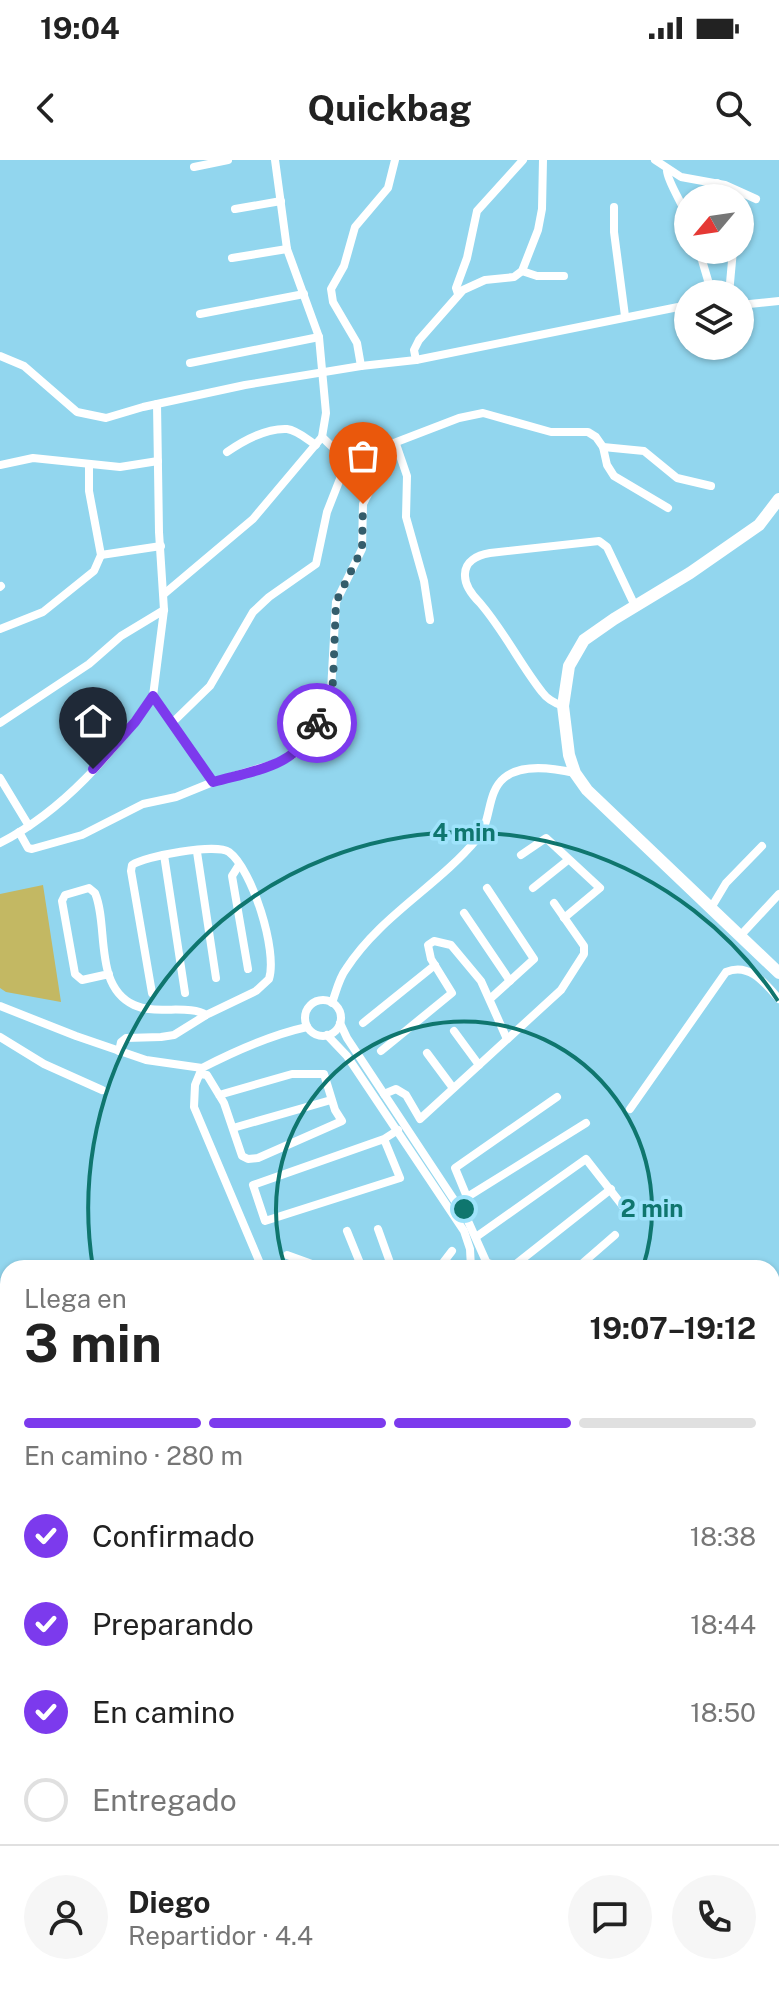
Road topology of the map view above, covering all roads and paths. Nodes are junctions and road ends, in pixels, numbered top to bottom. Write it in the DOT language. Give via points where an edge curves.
graph roads {
  1 [pos="228,160"];
  2 [pos="275,160"];
  3 [pos="395,160"];
  4 [pos="523,160"];
  5 [pos="543,160"];
  6 [pos="655,160"];
  7 [pos="194,167"];
  8 [pos="667,171"];
  9 [pos="717,183"];
  10 [pos="674,187"];
  11 [pos="756,199"];
  12 [pos="281,201"];
  13 [pos="614,207"];
  14 [pos="235,209"];
  15 [pos="287,249"];
  16 [pos="232,258"];
  17 [pos="522,271"];
  18 [pos="564,276"];
  19 [pos="304,294"];
  20 [pos="458,294"];
  21 [pos="779,301"];
  22 [pos="754,304"];
  23 [pos="674,307"];
  24 [pos="200,314"];
  25 [pos="625,316"];
  26 [pos="319,337"];
  27 [pos="0,356"];
  28 [pos="416,360"];
  29 [pos="190,363"];
  30 [pos="361,366"];
  31 [pos="324,372"];
  32 [pos="157,404"];
  33 [pos="319,441"];
  34 [pos="395,445"];
  35 [pos="603,447"];
  36 [pos="227,452"];
  37 [pos="158,461"];
  38 [pos="347,461"];
  39 [pos="89,464"];
  40 [pos="0,465"];
  41 [pos="711,486"];
  42 [pos="779,499"];
  43 [pos="668,508"];
  44 [pos="161,546"];
  45 [pos="101,555"];
  46 [pos="164,594"];
  47 [pos="635,606"];
  48 [pos="164,610"];
  49 [pos="430,620"];
  50 [pos="0,629"];
  51 [pos="153,696"];
  52 [pos="563,706"];
  53 [pos="0,723"];
  54 [pos="172,723"];
  55 [pos="575,773"];
  56 [pos="0,778"];
  57 [pos="213,782"];
  58 [pos="29,826"];
  59 [pos="19,832"];
  60 [pos="0,843"];
  61 [pos="762,846"];
  62 [pos="197,852"];
  63 [pos="164,855"];
  64 [pos="521,855"];
  65 [pos="568,860"];
  66 [pos="239,865"];
  67 [pos="487,888"];
  68 [pos="533,888"];
  69 [pos="779,894"];
  70 [pos="554,903"];
  71 [pos="711,908"];
  72 [pos="464,913"];
  73 [pos="564,918"];
  74 [pos="740,936"];
  75 [pos="435,965"];
  76 [pos="248,969"];
  77 [pos="779,973"];
  78 [pos="109,974"];
  79 [pos="216,978"];
  80 [pos="510,981"];
  81 [pos="152,993"];
  82 [pos="185,993"];
  83 [pos="491,998"];
  84 [pos="779,999"];
  85 [pos="332,1003"];
  86 [pos="0,1006"];
  87 [pos="206,1015"];
  88 [pos="340,1023"];
  89 [pos="363,1023"];
  90 [pos="307,1027"];
  91 [pos="454,1031"];
  92 [pos="327,1035"];
  93 [pos="0,1037"];
  94 [pos="507,1039"];
  95 [pos="119,1051"];
  96 [pos="381,1051"];
  97 [pos="427,1053"];
  98 [pos="479,1065"];
  99 [pos="201,1071"];
  100 [pos="453,1088"];
  101 [pos="102,1090"];
  102 [pos="384,1094"];
  103 [pos="219,1095"];
  104 [pos="557,1097"];
  105 [pos="331,1100"];
  106 [pos="630,1109"];
  107 [pos="586,1123"];
  108 [pos="233,1128"];
  109 [pos="398,1130"];
  110 [pos="384,1139"];
  111 [pos="611,1189"];
  112 [pos="467,1197"];
  113 [pos="457,1203"];
  114 [pos="629,1214"];
  115 [pos="378,1229"];
  116 [pos="347,1231"];
  117 [pos="615,1235"];
  118 [pos="476,1237"];
  119 [pos="452,1251"];
  120 [pos="287,1255"];
  121 [pos="259,1260"];
  122 [pos="301,1260"];
  123 [pos="359,1260"];
  124 [pos="389,1260"];
  125 [pos="445,1260"];
  126 [pos="471,1260"];
  127 [pos="486,1260"];
  128 [pos="519,1260"];
  129 [pos="586,1260"];
  1 -- 7 [label="street"];
  2 -- 12 [label="street"];
  3 -- 30 [label="street" via="388,188 355,227 331,289 357,343"];
  4 -- 20 [label="street" via="477,211"];
  5 -- 17 [label="street" via="538,230"];
  6 -- 8 [label="street"];
  8 -- 9 [label="street"];
  8 -- 10 [label="street"];
  9 -- 11 [label="street"];
  12 -- 14 [label="street"];
  12 -- 15 [label="street"];
  13 -- 25 [label="street"];
  15 -- 16 [label="street"];
  15 -- 19 [label="street"];
  17 -- 18 [label="street"];
  17 -- 20 [label="street" via="509,279 478,282"];
  19 -- 24 [label="street"];
  19 -- 26 [label="street"];
  20 -- 28 [label="street" via="419,340"];
  21 -- 22 [label="street"];
  23 -- 25 [label="street"];
  25 -- 28 [label="street"];
  26 -- 29 [label="street"];
  26 -- 31 [label="street"];
  27 -- 32 [label="street" via="24,366 77,412 106,418"];
  28 -- 30 [label="street"];
  30 -- 31 [label="street"];
  31 -- 32 [label="street"];
  31 -- 33 [label="street" via="326,413"];
  32 -- 37 [label="street"];
  33 -- 36 [label="street" via="285,430 247,439"];
  33 -- 38 [label="street"];
  33 -- 46 [label="street" via="253,519"];
  34 -- 35 [label="street" via="483,413 551,432 588,432"];
  34 -- 38 [label="street"];
  34 -- 49 [label="street" via="407,476 406,517"];
  34 -- 57 [label="street" via="365,498 361,553 336,602 333,682 311,738 280,762"];
  35 -- 41 [label="street" via="644,451 677,478"];
  35 -- 43 [label="street" via="614,476"];
  37 -- 39 [label="street" via="120,467"];
  37 -- 44 [label="street"];
  38 -- 54 [label="street" via="327,512 316,564 253,612 210,686"];
  39 -- 40 [label="street" via="33,458"];
  39 -- 45 [label="street"];
  42 -- 47 [label="main road" via="759,525"];
  44 -- 45 [label="street"];
  44 -- 46 [label="street"];
  45 -- 50 [label="street" via="94,571 43,612"];
  46 -- 48 [label="street"];
  47 -- 52 [label="main road" via="584,640 569,666"];
  47 -- 52 [label="street" via="607,547 599,541 490,553 477,556 468,566 470,592 542,693"];
  48 -- 51 [label="street"];
  48 -- 53 [label="street"];
  51 -- 54 [label="street"];
  51 -- 58 [label="street" via="72,792"];
  52 -- 55 [label="main road"];
  54 -- 57 [label="street"];
  55 -- 71 [label="main road"];
  55 -- 85 [label="street" via="526,769 504,777 493,792 480,836 392,916 345,969"];
  56 -- 58 [label="street"];
  57 -- 59 [label="street" via="139,806 82,835 32,849"];
  58 -- 59 [label="street"];
  59 -- 60 [label="street"];
  61 -- 71 [label="street" via="726,883"];
  62 -- 63 [label="street"];
  62 -- 66 [label="street" via="226,851"];
  62 -- 79 [label="street"];
  63 -- 81 [label="street" via="139,860 131,869"];
  63 -- 82 [label="street"];
  64 -- 65 [label="street" via="546,838"];
  65 -- 68 [label="street"];
  65 -- 73 [label="street" via="600,888"];
  66 -- 76 [label="street" via="232,876"];
  66 -- 87 [label="street" via="268,932 271,974 260,989"];
  67 -- 80 [label="street" via="534,959"];
  69 -- 74 [label="street"];
  70 -- 73 [label="street"];
  71 -- 74 [label="main road"];
  72 -- 80 [label="street"];
  73 -- 94 [label="street" via="584,954 561,990"];
  74 -- 77 [label="main road"];
  75 -- 83 [label="street" via="428,945 451,945"];
  75 -- 89 [label="street"];
  75 -- 96 [label="street" via="452,993"];
  78 -- 78 [label="street" via="95,893 89,888 65,895 75,974 82,980"];
  78 -- 87 [label="street" via="130,1004"];
  80 -- 83 [label="street"];
  83 -- 94 [label="street"];
  84 -- 106 [label="street" via="750,972 726,972"];
  85 -- 88 [label="street"];
  85 -- 90 [label="street" via="320,1000 310,1005"];
  86 -- 95 [label="street"];
  87 -- 95 [label="street" via="167,1036 126,1038"];
  88 -- 92 [label="street"];
  88 -- 102 [label="street"];
  90 -- 92 [label="street" via="316,1035"];
  90 -- 99 [label="street" via="284,1032"];
  91 -- 98 [label="street"];
  92 -- 109 [label="street"];
  93 -- 101 [label="street"];
  94 -- 98 [label="street"];
  95 -- 99 [label="street"];
  97 -- 100 [label="street"];
  98 -- 100 [label="street"];
  99 -- 103 [label="street"];
  99 -- 121 [label="street" via="194,1107"];
  100 -- 102 [label="street" via="420,1119 406,1095 396,1089"];
  102 -- 113 [label="street"];
  103 -- 105 [label="street" via="292,1074 324,1074"];
  103 -- 108 [label="street"];
  104 -- 112 [label="street" via="455,1168"];
  105 -- 108 [label="street"];
  105 -- 108 [label="street" via="342,1121 258,1158 242,1156"];
  107 -- 112 [label="street"];
  109 -- 110 [label="street"];
  109 -- 126 [label="street" via="464,1231"];
  110 -- 110 [label="street" via="253,1185 265,1221 400,1178"];
  111 -- 114 [label="street"];
  111 -- 118 [label="street" via="586,1159"];
  111 -- 128 [label="street"];
  112 -- 113 [label="street"];
  113 -- 118 [label="street"];
  115 -- 124 [label="street"];
  116 -- 123 [label="street"];
  117 -- 129 [label="street"];
  118 -- 127 [label="street"];
  119 -- 125 [label="street"];
  120 -- 122 [label="street"];
}
